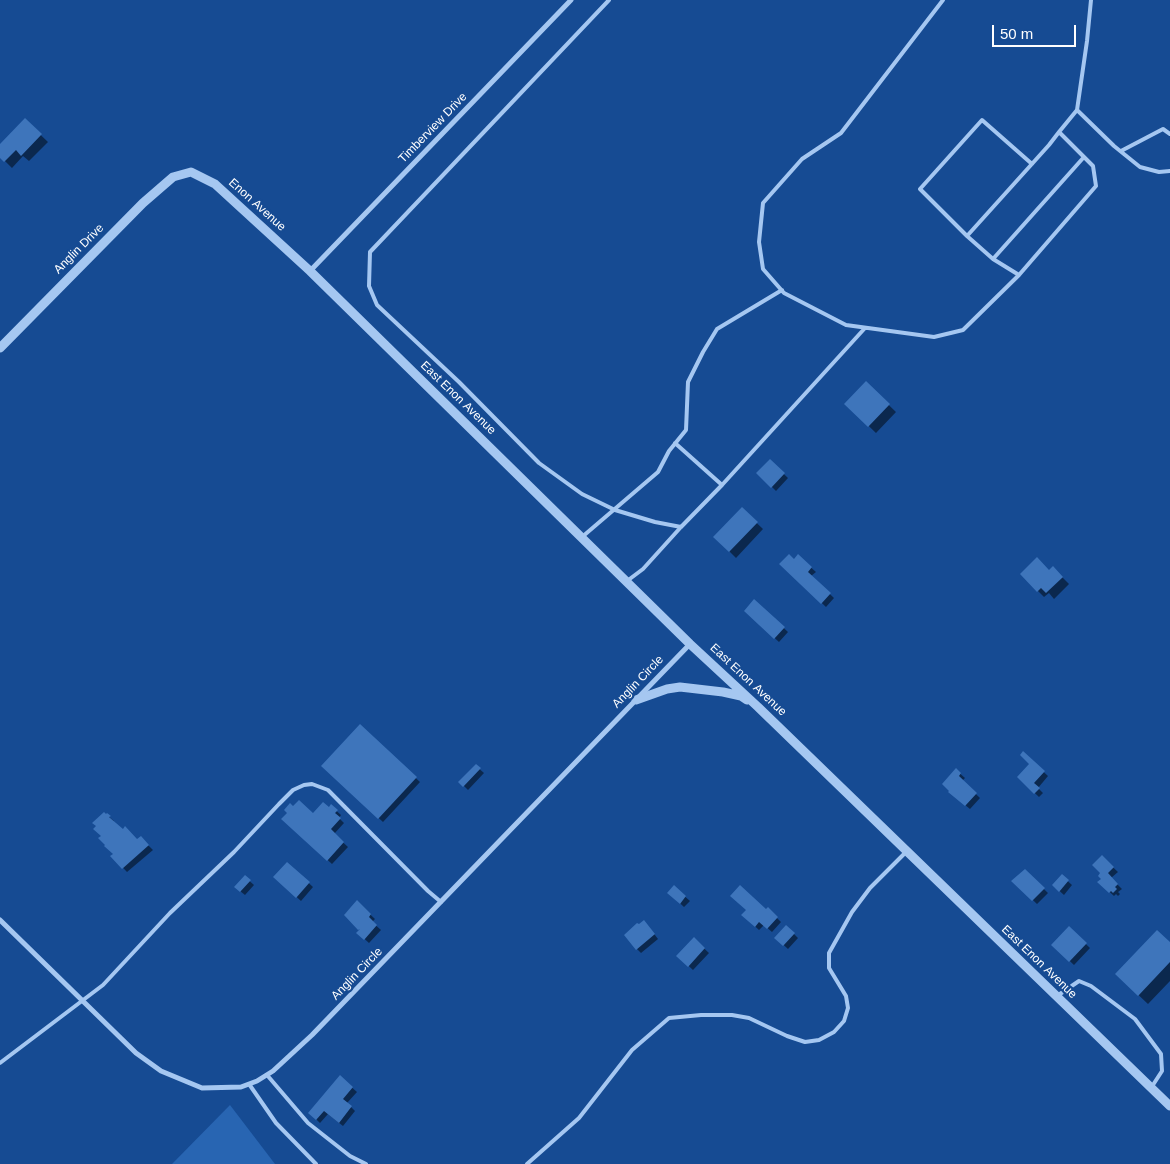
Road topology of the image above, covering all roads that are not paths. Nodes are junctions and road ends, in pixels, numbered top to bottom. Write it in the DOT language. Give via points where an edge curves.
graph roads {
  1 [pos="572,0"];
  2 [pos="609,0"];
  3 [pos="943,0"];
  4 [pos="1091,0"];
  5 [pos="1077,110"];
  6 [pos="1059,132"];
  7 [pos="1170,134"];
  8 [pos="1121,151"];
  9 [pos="1084,157"];
  10 [pos="1032,164"];
  11 [pos="1170,171"];
  12 [pos="181,174"];
  13 [pos="968,236"];
  14 [pos="993,259"];
  15 [pos="310,271"];
  16 [pos="1019,275"];
  17 [pos="782,290"];
  18 [pos="865,328"];
  19 [pos="0,348"];
  20 [pos="675,443"];
  21 [pos="722,485"];
  22 [pos="615,510"];
  23 [pos="681,526"];
  24 [pos="582,537"];
  25 [pos="626,581"];
  26 [pos="690,644"];
  27 [pos="636,700"];
  28 [pos="758,707"];
  29 [pos="907,851"];
  30 [pos="441,902"];
  31 [pos="0,920"];
  32 [pos="1057,996"];
  33 [pos="83,1002"];
  34 [pos="0,1063"];
  35 [pos="266,1075"];
  36 [pos="249,1084"];
  37 [pos="1151,1088"];
  38 [pos="1170,1106"];
  39 [pos="316,1164"];
  40 [pos="366,1164"];
  41 [pos="527,1164"];
  1 -- 15 [label="street, Timberview Drive"];
  2 -- 22 [label="lane" via="370,252 369,286 377,305 539,462 582,494"];
  3 -- 17 [label="lane" via="841,133 802,159 762,203 759,242 762,269"];
  4 -- 5 [label="lane"];
  5 -- 6 [label="lane"];
  5 -- 8 [label="lane"];
  6 -- 9 [label="lane"];
  6 -- 10 [label="lane"];
  7 -- 8 [label="lane" via="1163,128"];
  8 -- 11 [label="lane" via="1140,167"];
  9 -- 14 [label="lane"];
  9 -- 16 [label="lane" via="1093,166 1096,186"];
  10 -- 13 [label="lane"];
  10 -- 13 [label="lane" via="982,120 926,182 920,189"];
  12 -- 15 [label="street, Enon Avenue" via="190,172 215,184"];
  12 -- 19 [label="street, Anglin Drive" via="143,203"];
  13 -- 14 [label="lane"];
  14 -- 16 [label="lane"];
  15 -- 24 [label="street, East Enon Avenue"];
  16 -- 18 [label="lane" via="962,330 934,337"];
  17 -- 18 [label="lane" via="846,325"];
  17 -- 20 [label="lane" via="717,329 688,382 686,430"];
  18 -- 21 [label="lane"];
  20 -- 21 [label="lane"];
  20 -- 22 [label="lane" via="658,472"];
  21 -- 23 [label="lane"];
  22 -- 23 [label="lane"];
  22 -- 24 [label="lane"];
  23 -- 25 [label="lane" via="643,569"];
  24 -- 25 [label="street, East Enon Avenue"];
  25 -- 26 [label="street, East Enon Avenue"];
  26 -- 27 [label="street, Anglin Circle"];
  26 -- 28 [label="street, East Enon Avenue"];
  27 -- 28 [label="street" via="667,689 688,688 740,696"];
  27 -- 30 [label="street, Anglin Circle"];
  28 -- 29 [label="street, East Enon Avenue"];
  29 -- 32 [label="street, East Enon Avenue"];
  29 -- 41 [label="lane" via="864,896 829,953 829,968 846,996 848,1008 844,1021 834,1032 819,1040 805,1042 732,1014 669,1018 632,1050 579,1118"];
  30 -- 33 [label="lane" via="328,790 312,784 304,785 293,790"];
  30 -- 35 [label="street, Anglin Circle" via="312,1035"];
  31 -- 33 [label="street, Anglin Circle"];
  32 -- 37 [label="street, East Enon Avenue"];
  32 -- 37 [label="lane" via="1079,981 1091,986 1135,1019 1161,1054 1162,1071"];
  33 -- 34 [label="lane"];
  33 -- 36 [label="street, Anglin Circle" via="136,1054 161,1071 202,1088"];
  35 -- 36 [label="street, Anglin Circle"];
  35 -- 40 [label="lane" via="308,1123 350,1156"];
  36 -- 39 [label="lane" via="276,1123"];
  37 -- 38 [label="street, East Enon Avenue"];
}
